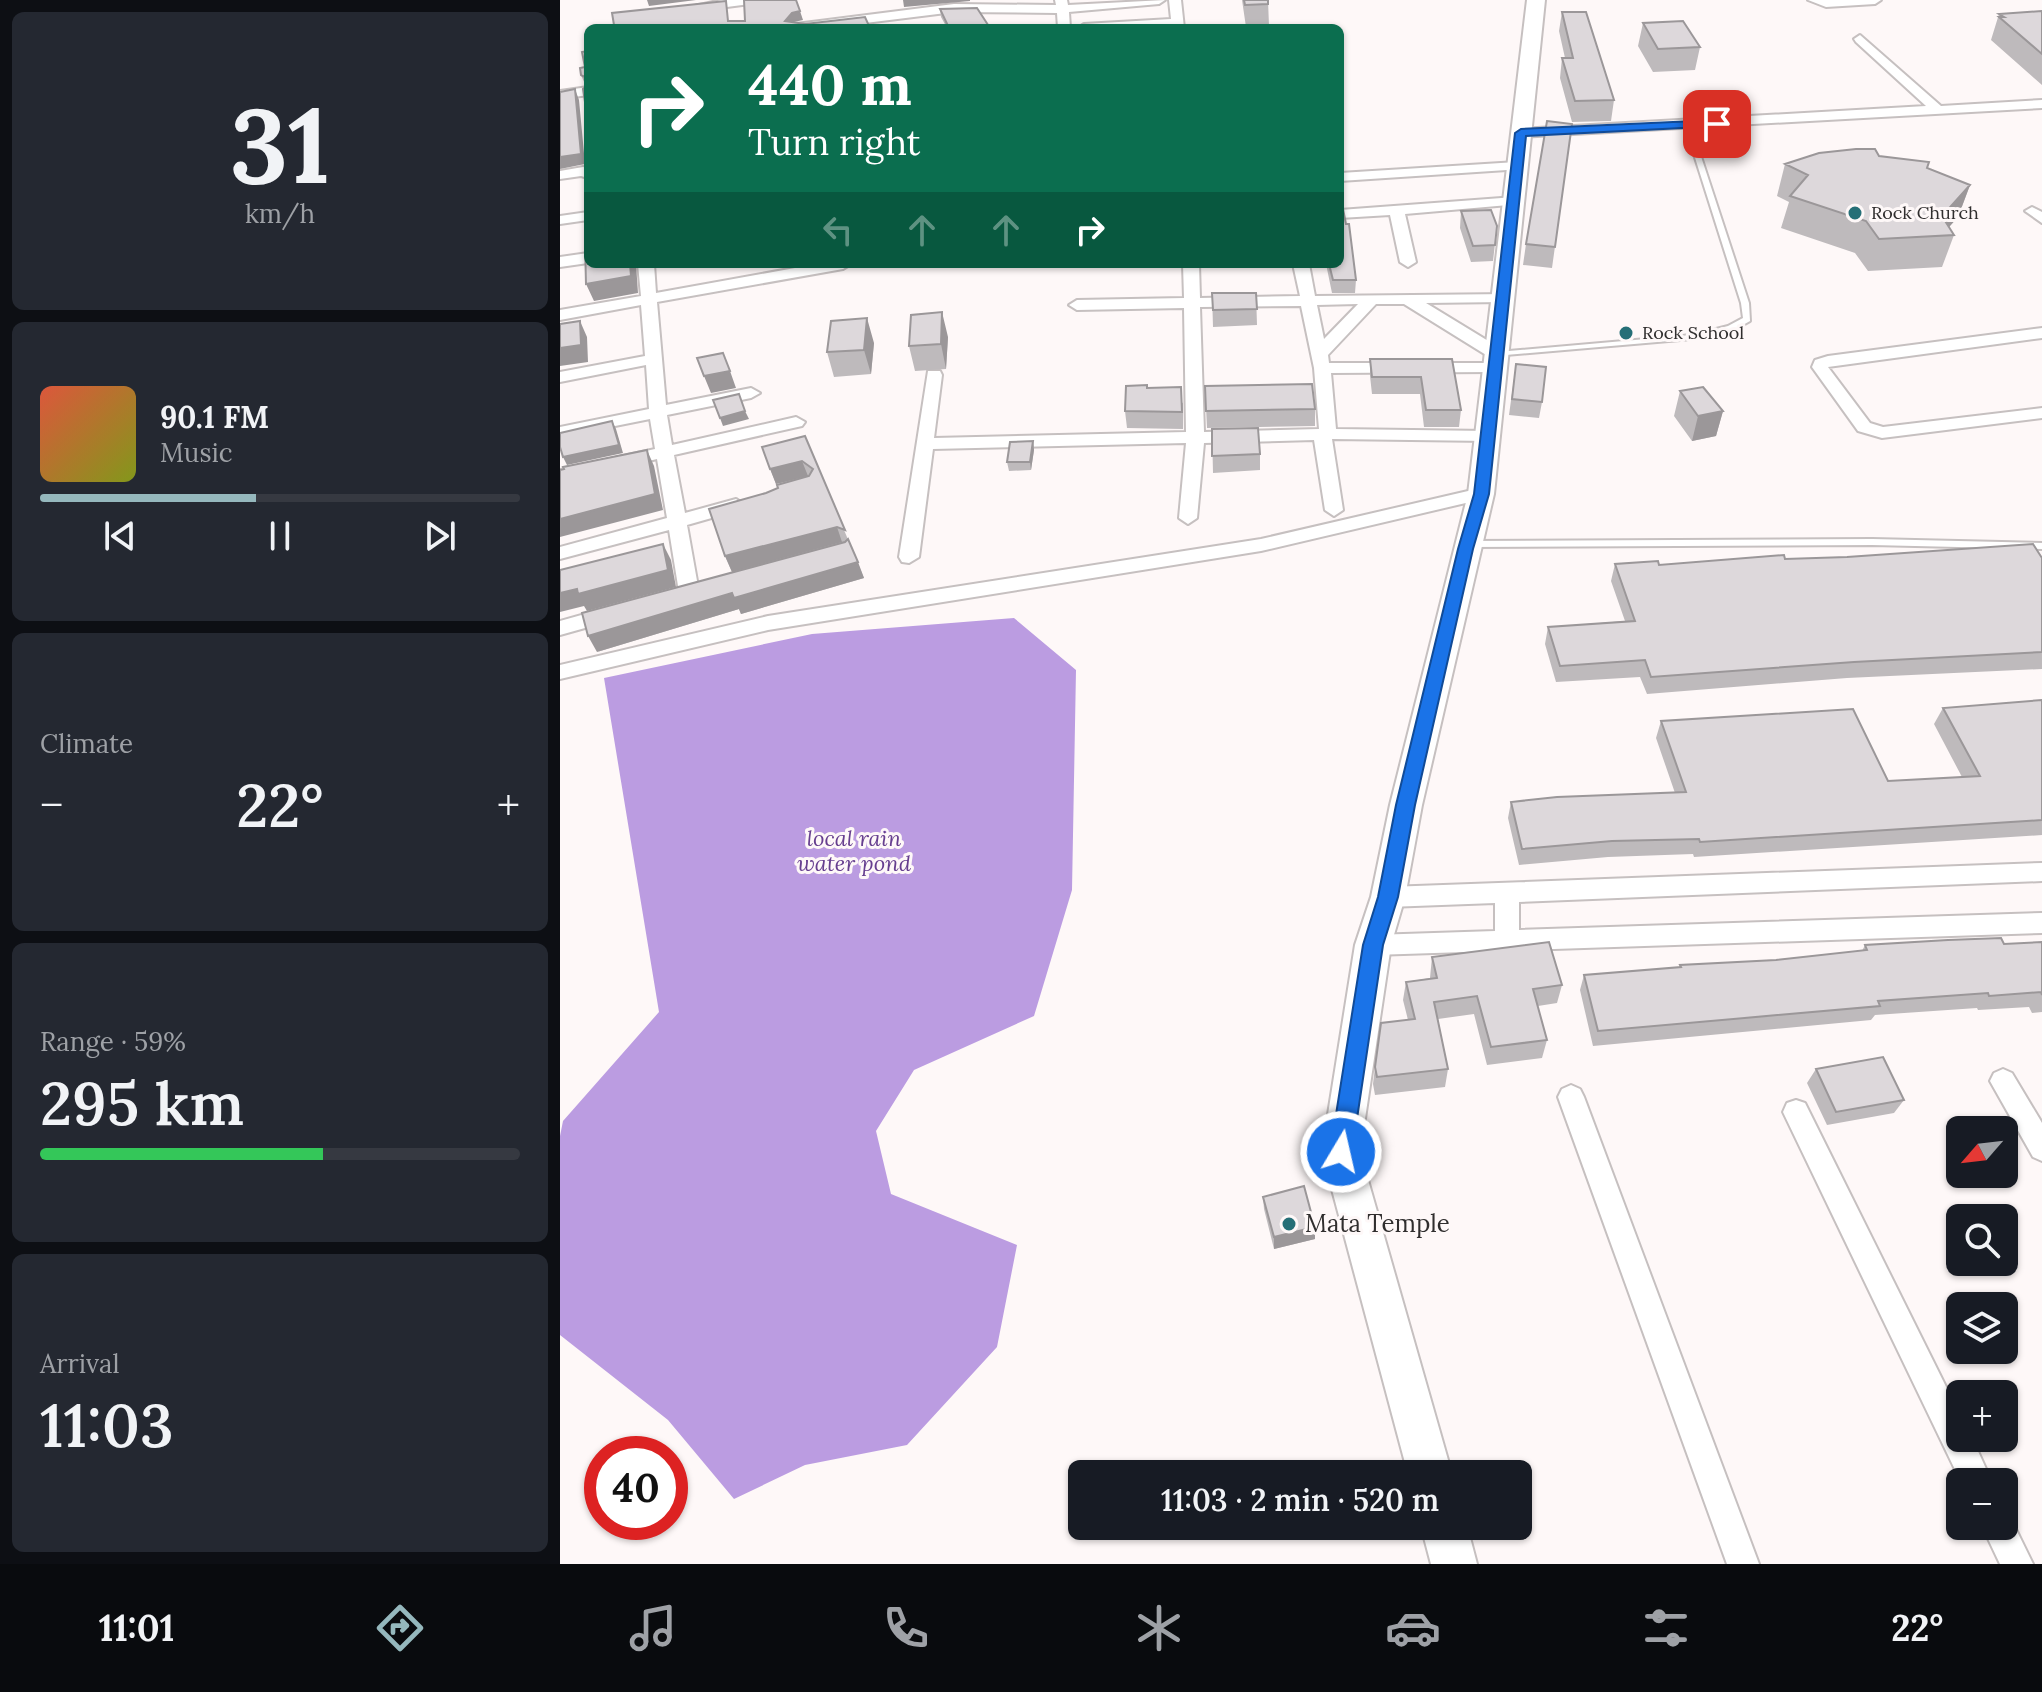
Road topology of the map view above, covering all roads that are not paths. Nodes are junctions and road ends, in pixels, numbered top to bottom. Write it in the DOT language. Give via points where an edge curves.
graph roads {
  1 [pos="878,0"];
  2 [pos="1159,0"];
  3 [pos="1175,0"];
  4 [pos="1536,0"];
  5 [pos="1814,0"];
  6 [pos="1875,0"];
  7 [pos="740,4"];
  8 [pos="1062,4"];
  9 [pos="675,10"];
  10 [pos="884,22"];
  11 [pos="855,24"];
  12 [pos="1064,24"];
  13 [pos="1177,24"];
  14 [pos="1843,42"];
  15 [pos="584,92"];
  16 [pos="560,95"];
  17 [pos="2042,104"];
  18 [pos="1938,110"];
  19 [pos="1688,126"];
  20 [pos="1521,133"];
  21 [pos="1517,166"];
  22 [pos="584,172"];
  23 [pos="560,175"];
  24 [pos="1344,177"];
  25 [pos="1515,201"];
  26 [pos="1397,211"];
  27 [pos="1344,214"];
  28 [pos="584,217"];
  29 [pos="560,220"];
  30 [pos="584,259"];
  31 [pos="560,262"];
  32 [pos="1408,262"];
  33 [pos="646,268"];
  34 [pos="1191,268"];
  35 [pos="1302,268"];
  36 [pos="790,269"];
  37 [pos="1504,297"];
  38 [pos="650,299"];
  39 [pos="1408,299"];
  40 [pos="1371,300"];
  41 [pos="1309,301"];
  42 [pos="1192,302"];
  43 [pos="1077,305"];
  44 [pos="560,315"];
  45 [pos="2042,333"];
  46 [pos="653,359"];
  47 [pos="1495,360"];
  48 [pos="1320,361"];
  49 [pos="934,375"];
  50 [pos="560,377"];
  51 [pos="751,393"];
  52 [pos="658,413"];
  53 [pos="2042,413"];
  54 [pos="796,422"];
  55 [pos="560,432"];
  56 [pos="1325,434"];
  57 [pos="1489,436"];
  58 [pos="1195,439"];
  59 [pos="925,444"];
  60 [pos="665,452"];
  61 [pos="560,476"];
  62 [pos="1481,494"];
  63 [pos="749,501"];
  64 [pos="1334,510"];
  65 [pos="1188,518"];
  66 [pos="677,521"];
  67 [pos="1467,544"];
  68 [pos="2042,546"];
  69 [pos="560,553"];
  70 [pos="909,557"];
  71 [pos="689,592"];
  72 [pos="632,608"];
  73 [pos="560,628"];
  74 [pos="560,672"];
  75 [pos="2042,872"];
  76 [pos="1507,893"];
  77 [pos="1388,897"];
  78 [pos="2042,923"];
  79 [pos="1507,941"];
  80 [pos="1373,945"];
  81 [pos="2003,1081"];
  82 [pos="1571,1097"];
  83 [pos="1796,1112"];
  84 [pos="2042,1148"];
  85 [pos="1426,1460"];
  86 [pos="1970,1468"];
  87 [pos="1448,1540"];
  88 [pos="2005,1540"];
  89 [pos="1454,1564"];
  90 [pos="1743,1564"];
  91 [pos="2017,1564"];
  1 -- 10 [label="street"];
  2 -- 8 [label="street"];
  3 -- 13 [label="street"];
  4 -- 20 [label="street"];
  5 -- 6 [label="street"];
  7 -- 9 [label="street"];
  8 -- 10 [label="street" via="954,8"];
  8 -- 12 [label="street"];
  10 -- 11 [label="street"];
  14 -- 18 [label="street" via="1866,38"];
  15 -- 16 [label="street"];
  17 -- 18 [label="street"];
  18 -- 19 [label="street"];
  19 -- 20 [label="street"];
  19 -- 47 [label="lane" via="1747,319 1692,337"];
  20 -- 21 [label="street"];
  21 -- 24 [label="street"];
  21 -- 25 [label="street"];
  22 -- 23 [label="street"];
  25 -- 26 [label="street"];
  25 -- 37 [label="street"];
  26 -- 27 [label="street"];
  26 -- 32 [label="street"];
  28 -- 29 [label="street"];
  30 -- 31 [label="street"];
  33 -- 38 [label="street"];
  34 -- 42 [label="street"];
  35 -- 41 [label="street"];
  36 -- 38 [label="street"];
  37 -- 39 [label="street"];
  37 -- 47 [label="street"];
  38 -- 44 [label="street"];
  38 -- 46 [label="street"];
  39 -- 40 [label="street"];
  39 -- 47 [label="street"];
  40 -- 41 [label="street"];
  40 -- 48 [label="street"];
  41 -- 42 [label="street"];
  41 -- 48 [label="street"];
  42 -- 43 [label="street"];
  42 -- 58 [label="street"];
  45 -- 53 [label="street" via="1828,361 1820,367 1864,427 1882,433"];
  46 -- 50 [label="street"];
  46 -- 52 [label="street"];
  47 -- 48 [label="street"];
  47 -- 57 [label="street"];
  48 -- 56 [label="street"];
  49 -- 59 [label="street"];
  51 -- 52 [label="street"];
  52 -- 55 [label="street"];
  52 -- 60 [label="street"];
  54 -- 60 [label="street"];
  56 -- 57 [label="street"];
  56 -- 58 [label="street"];
  56 -- 64 [label="street"];
  57 -- 62 [label="street"];
  58 -- 59 [label="street"];
  58 -- 65 [label="street"];
  59 -- 70 [label="street"];
  60 -- 61 [label="street"];
  60 -- 66 [label="street"];
  62 -- 67 [label="street"];
  62 -- 74 [label="street" via="1261,545 768,623"];
  63 -- 66 [label="street"];
  66 -- 69 [label="street"];
  66 -- 71 [label="street"];
  67 -- 68 [label="lane"];
  67 -- 77 [label="street"];
  72 -- 73 [label="street"];
  75 -- 76 [label="street"];
  76 -- 77 [label="street"];
  76 -- 79 [label="street"];
  77 -- 80 [label="street"];
  78 -- 79 [label="street"];
  79 -- 80 [label="street"];
  80 -- 85 [label="street" via="1341,1152"];
  81 -- 84 [label="street"];
  82 -- 90 [label="street"];
  83 -- 86 [label="street"];
  87 -- 89 [label="street"];
  88 -- 91 [label="street"];
}
